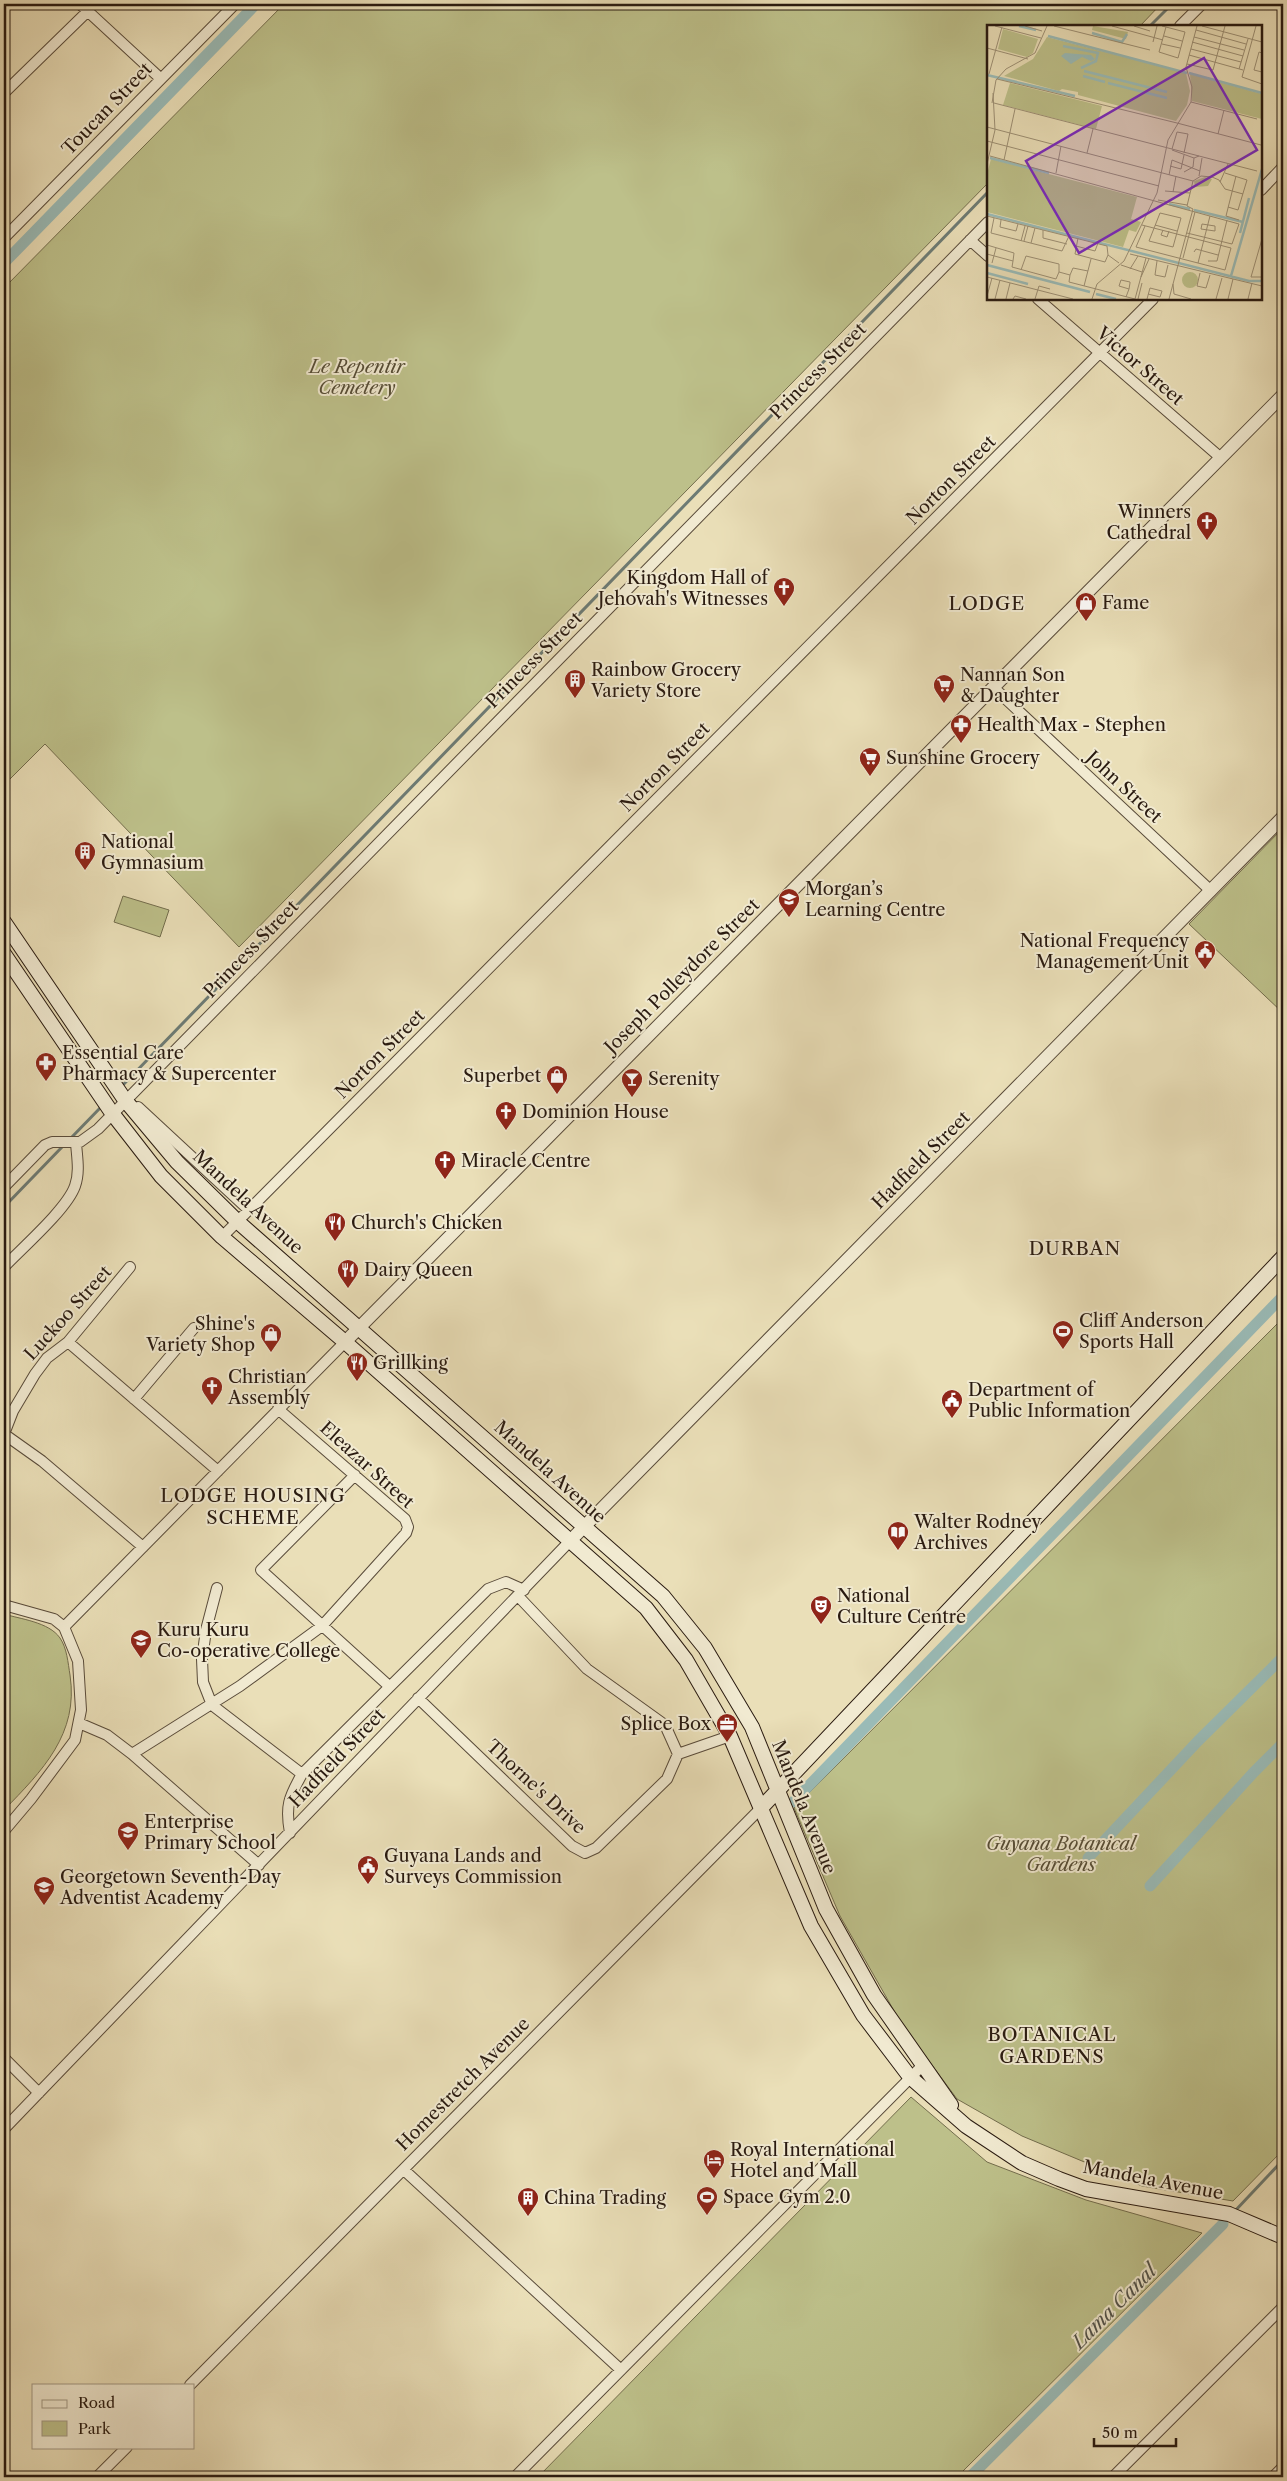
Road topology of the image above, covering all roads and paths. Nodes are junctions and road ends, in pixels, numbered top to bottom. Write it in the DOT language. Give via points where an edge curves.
graph roads {
  1 [pos="235,4"];
  2 [pos="1202,4"];
  3 [pos="84,7"];
  4 [pos="1181,25"];
  5 [pos="160,78"];
  6 [pos="4,93"];
  7 [pos="1283,167"];
  8 [pos="1262,189"];
  9 [pos="987,223"];
  10 [pos="4,238"];
  11 [pos="970,240"];
  12 [pos="987,255"];
  13 [pos="1039,300"];
  14 [pos="1152,300"];
  15 [pos="1100,353"];
  16 [pos="1283,395"];
  17 [pos="1221,458"];
  18 [pos="993,687"];
  19 [pos="1283,818"];
  20 [pos="1211,891"];
  21 [pos="4,922"];
  22 [pos="4,954"];
  23 [pos="123,1095"];
  24 [pos="108,1106"];
  25 [pos="74,1143"];
  26 [pos="4,1187"];
  27 [pos="248,1210"];
  28 [pos="237,1221"];
  29 [pos="222,1237"];
  30 [pos="1283,1257"];
  31 [pos="4,1267"];
  32 [pos="130,1267"];
  33 [pos="359,1326"];
  34 [pos="194,1328"];
  35 [pos="68,1342"];
  36 [pos="344,1342"];
  37 [pos="134,1399"];
  38 [pos="278,1409"];
  39 [pos="4,1434"];
  40 [pos="218,1471"];
  41 [pos="355,1475"];
  42 [pos="584,1527"];
  43 [pos="570,1541"];
  44 [pos="143,1547"];
  45 [pos="218,1588"];
  46 [pos="521,1593"];
  47 [pos="4,1605"];
  48 [pos="322,1626"];
  49 [pos="64,1627"];
  50 [pos="389,1686"];
  51 [pos="418,1698"];
  52 [pos="212,1705"];
  53 [pos="80,1722"];
  54 [pos="730,1736"];
  55 [pos="132,1754"];
  56 [pos="678,1754"];
  57 [pos="302,1774"];
  58 [pos="777,1792"];
  59 [pos="761,1808"];
  60 [pos="4,1830"];
  61 [pos="290,1833"];
  62 [pos="259,1865"];
  63 [pos="4,2058"];
  64 [pos="922,2066"];
  65 [pos="910,2077"];
  66 [pos="39,2093"];
  67 [pos="966,2126"];
  68 [pos="4,2129"];
  69 [pos="404,2170"];
  70 [pos="1283,2237"];
  71 [pos="1283,2307"];
  72 [pos="621,2370"];
  73 [pos="191,2384"];
  74 [pos="126,2448"];
  75 [pos="1283,2467"];
  76 [pos="98,2477"];
  77 [pos="515,2477"];
  78 [pos="1113,2477"];
  79 [pos="1273,2477"];
  1 -- 5 [label="street, Toucan Street"];
  2 -- 4 [label="street"];
  3 -- 5 [label="street"];
  3 -- 6 [label="street"];
  5 -- 10 [label="street, Toucan Street"];
  7 -- 8 [label="street"];
  9 -- 11 [label="street, Princess Street"];
  11 -- 12 [label="street"];
  11 -- 23 [label="street, Princess Street"];
  13 -- 15 [label="street, Victor Street"];
  14 -- 15 [label="street, Norton Street"];
  15 -- 17 [label="street, Victor Street"];
  15 -- 27 [label="street, Norton Street"];
  16 -- 17 [label="street, Joseph Polleydore Street"];
  17 -- 18 [label="street, Joseph Polleydore Street"];
  18 -- 20 [label="street, John Street"];
  18 -- 33 [label="street, Joseph Polleydore Street"];
  19 -- 20 [label="street, Hadfield Street"];
  20 -- 42 [label="street, Hadfield Street"];
  21 -- 23 [label="main road, Mandela Avenue"];
  22 -- 24 [label="main road, Mandela Avenue"];
  23 -- 24 [label="street, Princess Street"];
  23 -- 27 [label="street"];
  23 -- 28 [label="main road, Mandela Avenue" via="177,1162"];
  24 -- 25 [label="street, Princess Street" via="87,1138"];
  24 -- 29 [label="main road, Mandela Avenue" via="161,1176"];
  25 -- 26 [label="street" via="52,1142"];
  25 -- 31 [label="street" via="77,1176 72,1192"];
  27 -- 28 [label="street, Norton Street"];
  28 -- 29 [label="street, Norton Street"];
  28 -- 33 [label="main road, Mandela Avenue"];
  29 -- 36 [label="main road, Mandela Avenue"];
  30 -- 58 [label="main road"];
  32 -- 35 [label="street, Luckoo Street"];
  33 -- 36 [label="street, Joseph Polleydore Street"];
  33 -- 42 [label="main road, Mandela Avenue"];
  34 -- 37 [label="street"];
  35 -- 37 [label="street"];
  35 -- 39 [label="street, Luckoo Street" via="35,1374 13,1411"];
  36 -- 38 [label="street"];
  36 -- 43 [label="main road, Mandela Avenue"];
  37 -- 40 [label="street"];
  38 -- 40 [label="street"];
  38 -- 41 [label="street, Eleazar Street"];
  39 -- 44 [label="street"];
  40 -- 44 [label="street"];
  41 -- 48 [label="street, Eleazar Street" via="405,1519 407,1530"];
  41 -- 48 [label="street" via="261,1570"];
  42 -- 43 [label="street, Hadfield Street"];
  42 -- 58 [label="main road, Mandela Avenue" via="663,1596 705,1648 752,1727"];
  43 -- 46 [label="street, Hadfield Street"];
  43 -- 54 [label="main road, Mandela Avenue" via="646,1608 686,1660"];
  44 -- 49 [label="street"];
  45 -- 52 [label="street" via="202,1659 204,1682"];
  46 -- 50 [label="street" via="506,1582 488,1589"];
  46 -- 51 [label="street, Hadfield Street"];
  46 -- 56 [label="street" via="588,1669 665,1725"];
  47 -- 49 [label="street" via="54,1619"];
  48 -- 50 [label="street"];
  48 -- 52 [label="street, Eleazar Street"];
  49 -- 53 [label="street" via="78,1661"];
  50 -- 57 [label="street"];
  51 -- 56 [label="street, Thorne's Drive" via="572,1846 585,1853 596,1848 668,1779"];
  51 -- 61 [label="street, Hadfield Street"];
  52 -- 55 [label="street, Eleazar Street"];
  52 -- 57 [label="street"];
  53 -- 55 [label="street" via="107,1735"];
  53 -- 60 [label="street" via="75,1740"];
  54 -- 56 [label="street"];
  54 -- 59 [label="main road, Mandela Avenue"];
  55 -- 62 [label="street"];
  57 -- 61 [label="street" via="289,1798"];
  58 -- 59 [label="main road"];
  58 -- 64 [label="main road, Mandela Avenue" via="826,1909 874,1995"];
  59 -- 65 [label="main road, Mandela Avenue" via="811,1926 863,2015"];
  59 -- 69 [label="street, Homestretch Avenue"];
  61 -- 62 [label="street, Hadfield Street"];
  62 -- 66 [label="street, Hadfield Street"];
  63 -- 66 [label="street"];
  64 -- 65 [label="street"];
  64 -- 67 [label="main road, Mandela Avenue"];
  65 -- 67 [label="main road, Mandela Avenue"];
  65 -- 72 [label="street"];
  66 -- 68 [label="street, Hadfield Street"];
  67 -- 70 [label="main road, Mandela Avenue" via="1022,2163 1086,2190 1209,2210 1234,2216"];
  69 -- 72 [label="street"];
  69 -- 73 [label="street, Homestretch Avenue"];
  71 -- 78 [label="street"];
  72 -- 77 [label="street"];
  74 -- 76 [label="street"];
  75 -- 79 [label="street"];
}
